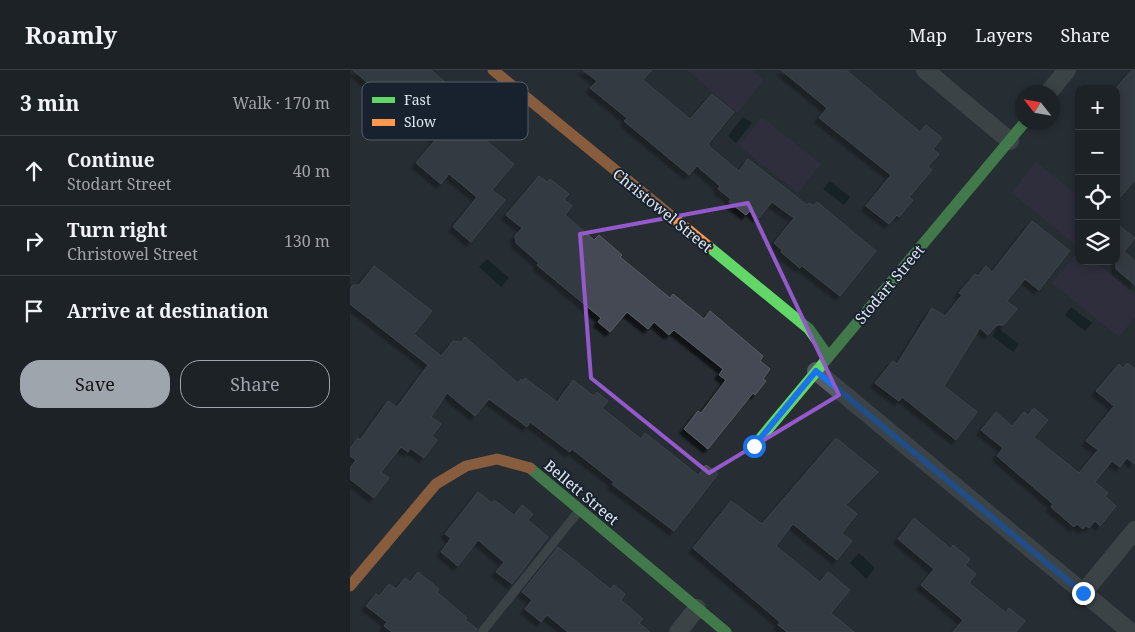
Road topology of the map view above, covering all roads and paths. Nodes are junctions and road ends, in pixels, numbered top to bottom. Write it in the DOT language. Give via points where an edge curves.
graph roads {
  1 [pos="492,70"];
  2 [pos="924,70"];
  3 [pos="1066,70"];
  4 [pos="507,82"];
  5 [pos="1054,85"];
  6 [pos="528,99"];
  7 [pos="1019,130"];
  8 [pos="1010,141"];
  9 [pos="828,356"];
  10 [pos="816,371"];
  11 [pos="754,446"];
  12 [pos="580,509"];
  13 [pos="1135,530"];
  14 [pos="350,586"];
  15 [pos="1083,593"];
  16 [pos="698,608"];
  17 [pos="482,632"];
  18 [pos="678,632"];
  19 [pos="726,632"];
  20 [pos="1130,632"];
  1 -- 4 [label="street, Christowel Street"];
  2 -- 8 [label="street"];
  3 -- 5 [label="street"];
  6 -- 9 [label="street, Christowel Street" via="809,329"];
  7 -- 8 [label="street, Stodart Street"];
  8 -- 9 [label="street, Stodart Street"];
  9 -- 10 [label="street, Stodart Street"];
  10 -- 11 [label="street, Stodart Street"];
  10 -- 15 [label="street"];
  12 -- 14 [label="street, Bellett Street" via="528,467 497,459 466,466 436,484"];
  12 -- 16 [label="street, Bellett Street"];
  12 -- 17 [label="lane"];
  13 -- 15 [label="street"];
  15 -- 20 [label="street"];
  16 -- 18 [label="street"];
  16 -- 19 [label="street, Bellett Street"];
}
